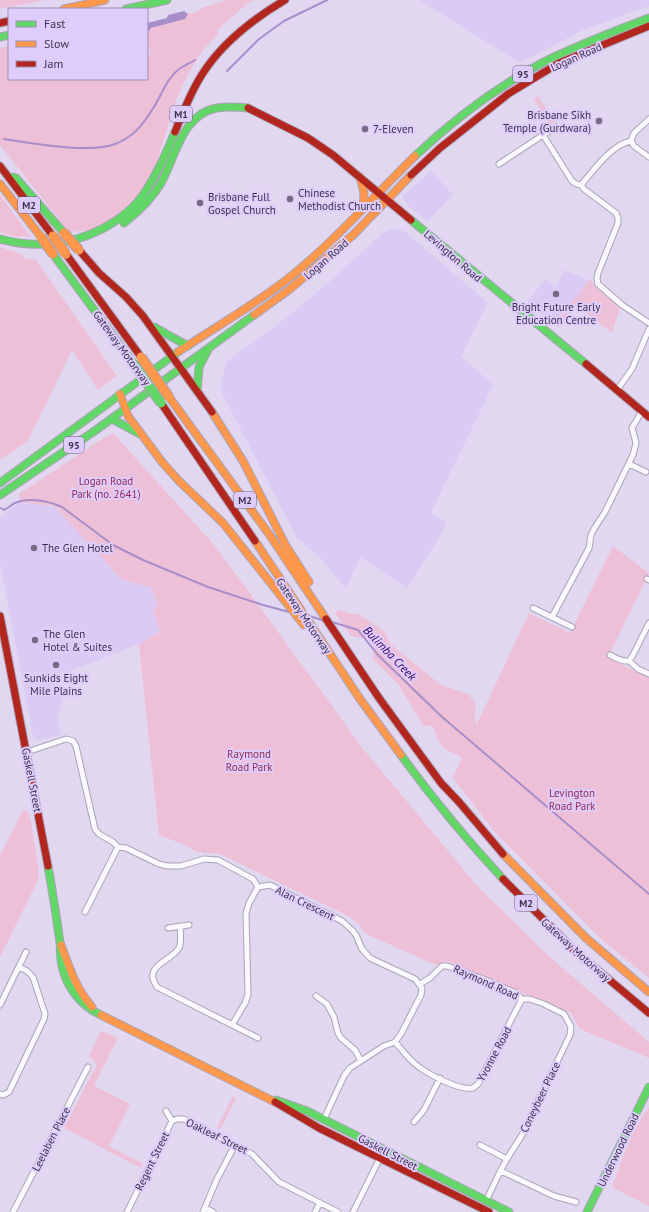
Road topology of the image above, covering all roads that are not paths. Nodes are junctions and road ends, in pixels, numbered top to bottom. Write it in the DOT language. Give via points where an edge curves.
graph roads {
  1 [pos="105,0"];
  2 [pos="167,0"];
  3 [pos="285,0"];
  4 [pos="69,8"];
  5 [pos="131,8"];
  6 [pos="649,18"];
  7 [pos="649,26"];
  8 [pos="649,119"];
  9 [pos="556,127"];
  10 [pos="543,135"];
  11 [pos="631,141"];
  12 [pos="649,157"];
  13 [pos="498,164"];
  14 [pos="3,170"];
  15 [pos="360,177"];
  16 [pos="0,184"];
  17 [pos="581,186"];
  18 [pos="379,193"];
  19 [pos="387,200"];
  20 [pos="363,209"];
  21 [pos="91,235"];
  22 [pos="0,239"];
  23 [pos="649,323"];
  24 [pos="151,326"];
  25 [pos="649,329"];
  26 [pos="188,346"];
  27 [pos="208,350"];
  28 [pos="172,357"];
  29 [pos="181,369"];
  30 [pos="616,390"];
  31 [pos="197,391"];
  32 [pos="120,394"];
  33 [pos="125,409"];
  34 [pos="645,414"];
  35 [pos="112,418"];
  36 [pos="142,435"];
  37 [pos="629,464"];
  38 [pos="646,472"];
  39 [pos="0,483"];
  40 [pos="0,495"];
  41 [pos="294,606"];
  42 [pos="321,606"];
  43 [pos="533,608"];
  44 [pos="0,616"];
  45 [pos="552,617"];
  46 [pos="649,623"];
  47 [pos="572,627"];
  48 [pos="610,655"];
  49 [pos="629,660"];
  50 [pos="649,674"];
  51 [pos="27,752"];
  52 [pos="118,847"];
  53 [pos="258,887"];
  54 [pos="85,912"];
  55 [pos="189,925"];
  56 [pos="180,926"];
  57 [pos="168,928"];
  58 [pos="26,952"];
  59 [pos="19,967"];
  60 [pos="420,984"];
  61 [pos="649,992"];
  62 [pos="316,996"];
  63 [pos="522,998"];
  64 [pos="0,1005"];
  65 [pos="649,1013"];
  66 [pos="232,1025"];
  67 [pos="571,1027"];
  68 [pos="258,1038"];
  69 [pos="395,1042"];
  70 [pos="361,1061"];
  71 [pos="88,1066"];
  72 [pos="440,1078"];
  73 [pos="649,1087"];
  74 [pos="0,1094"];
  75 [pos="266,1097"];
  76 [pos="166,1111"];
  77 [pos="324,1119"];
  78 [pos="172,1121"];
  79 [pos="414,1122"];
  80 [pos="319,1128"];
  81 [pos="235,1145"];
  82 [pos="480,1145"];
  83 [pos="381,1154"];
  84 [pos="507,1159"];
  85 [pos="501,1171"];
  86 [pos="576,1202"];
  87 [pos="320,1203"];
  88 [pos="486,1207"];
  89 [pos="204,1210"];
  90 [pos="13,1212"];
  91 [pos="127,1212"];
  92 [pos="213,1212"];
  93 [pos="315,1212"];
  94 [pos="338,1212"];
  95 [pos="353,1212"];
  96 [pos="509,1212"];
  97 [pos="587,1212"];
  1 -- 4 [label="main road"];
  2 -- 5 [label="main road"];
  3 -- 21 [label="main road, M1" via="252,21 220,51 203,73 188,100 162,164 146,194 119,219"];
  6 -- 18 [label="main road, Logan Road / 95" via="558,55 499,89 440,133"];
  7 -- 19 [label="main road, Logan Road / 95" via="559,63 514,90 440,148"];
  8 -- 11 [label="street" via="634,133"];
  9 -- 10 [label="street"];
  10 -- 13 [label="street"];
  10 -- 17 [label="street" via="572,181"];
  11 -- 12 [label="street"];
  11 -- 17 [label="street" via="624,142 601,161"];
  14 -- 24 [label="main road, bridge" via="16,178 99,273"];
  14 -- 42 [label="main road, Gateway Motorway / M2, bridge"];
  15 -- 18 [label="main road, Levington Road"];
  15 -- 20 [label="main road" via="364,193"];
  15 -- 21 [label="main road, Levington Road" via="316,142 248,108 217,107 194,119 184,133 160,185 147,203 130,219 110,232 104,235"];
  16 -- 41 [label="main road, Gateway Motorway / M2, bridge" via="133,363 205,466"];
  17 -- 23 [label="street" via="616,213 618,218 598,273 598,284 622,305"];
  18 -- 19 [label="main road, Levington Road"];
  18 -- 20 [label="main road, Logan Road / 95"];
  19 -- 27 [label="main road, Logan Road / 95" via="308,275"];
  19 -- 30 [label="main road, Levington Road"];
  20 -- 26 [label="main road, Logan Road / 95" via="288,278 246,309"];
  21 -- 22 [label="main road, M1" via="49,246 27,245"];
  24 -- 26 [label="main road"];
  24 -- 28 [label="main road"];
  25 -- 30 [label="street" via="632,369"];
  26 -- 28 [label="main road, Logan Road / 95"];
  27 -- 29 [label="main road, Logan Road / 95"];
  27 -- 31 [label="main road" via="199,367"];
  28 -- 29 [label="main road"];
  28 -- 32 [label="main road, Logan Road / 95"];
  29 -- 31 [label="main road"];
  29 -- 33 [label="main road, Logan Road / 95"];
  30 -- 34 [label="main road, Levington Road"];
  31 -- 42 [label="main road" via="243,461 286,546"];
  32 -- 33 [label="main road"];
  32 -- 39 [label="main road, Logan Road / 95"];
  33 -- 35 [label="main road, Logan Road / 95"];
  33 -- 36 [label="main road"];
  34 -- 37 [label="street" via="632,428 636,443"];
  35 -- 36 [label="main road"];
  35 -- 40 [label="main road, Logan Road / 95"];
  36 -- 41 [label="main road" via="171,473 223,522"];
  37 -- 38 [label="street"];
  37 -- 45 [label="street" via="594,529 589,548"];
  41 -- 65 [label="main road, Gateway Motorway / M2" via="418,779 484,858 516,894 576,952"];
  42 -- 61 [label="main road, Gateway Motorway / M2" via="379,698 441,783 503,854 586,938"];
  43 -- 45 [label="street"];
  44 -- 51 [label="main road, Gaskell Street"];
  45 -- 47 [label="street"];
  46 -- 49 [label="street"];
  48 -- 49 [label="street" via="620,660"];
  49 -- 50 [label="street" via="638,669"];
  51 -- 52 [label="street" via="58,741 73,741 95,829"];
  51 -- 75 [label="main road, Gaskell Street" via="56,909 61,966 72,991 82,1004 99,1014"];
  52 -- 53 [label="street" via="173,867 204,859 218,860 253,879"];
  52 -- 54 [label="street"];
  53 -- 60 [label="street, Alan Crescent" via="270,885 342,921 356,935 362,949 370,958 415,979"];
  53 -- 66 [label="street" via="246,914 248,995"];
  55 -- 56 [label="street"];
  56 -- 57 [label="street"];
  56 -- 66 [label="street" via="179,948 158,965 153,976 154,982 162,991"];
  58 -- 59 [label="street"];
  59 -- 64 [label="street"];
  59 -- 74 [label="street" via="33,977 45,1014 9,1092"];
  60 -- 63 [label="street, Raymond Road" via="442,966 447,966 481,978"];
  60 -- 69 [label="street" via="421,995"];
  62 -- 70 [label="street" via="326,1004 334,1017 341,1038 355,1050"];
  63 -- 67 [label="street, Raymond Road" via="544,1004 564,1014"];
  63 -- 72 [label="street, Yvonne Road" via="478,1084 468,1089"];
  66 -- 68 [label="street"];
  67 -- 84 [label="street, Coneybeer Place" via="570,1036 524,1132"];
  69 -- 70 [label="street"];
  69 -- 72 [label="street, Yvonne Road" via="419,1067"];
  70 -- 77 [label="street" via="350,1068 344,1076"];
  71 -- 90 [label="street, Leelaben Place"];
  72 -- 79 [label="street" via="424,1110"];
  73 -- 97 [label="main road, Underwood Road"];
  75 -- 77 [label="main road, Gaskell Street"];
  75 -- 80 [label="main road, Gaskell Street"];
  76 -- 78 [label="street, Regent Street"];
  77 -- 80 [label="main road"];
  77 -- 83 [label="main road, Gaskell Street"];
  78 -- 81 [label="street, Oakleaf Street" via="184,1119"];
  78 -- 91 [label="street, Regent Street"];
  80 -- 83 [label="main road, Gaskell Street"];
  81 -- 87 [label="street, Oakleaf Street" via="252,1154 279,1182"];
  81 -- 89 [label="street"];
  82 -- 84 [label="street"];
  83 -- 88 [label="main road, Gaskell Street"];
  83 -- 95 [label="street"];
  84 -- 85 [label="street, Coneybeer Place"];
  85 -- 86 [label="street" via="554,1196"];
  85 -- 88 [label="street, Coneybeer Place"];
  87 -- 93 [label="street"];
  87 -- 94 [label="street, Oakleaf Street"];
  88 -- 96 [label="main road, Gaskell Street"];
  89 -- 92 [label="street"];
}
